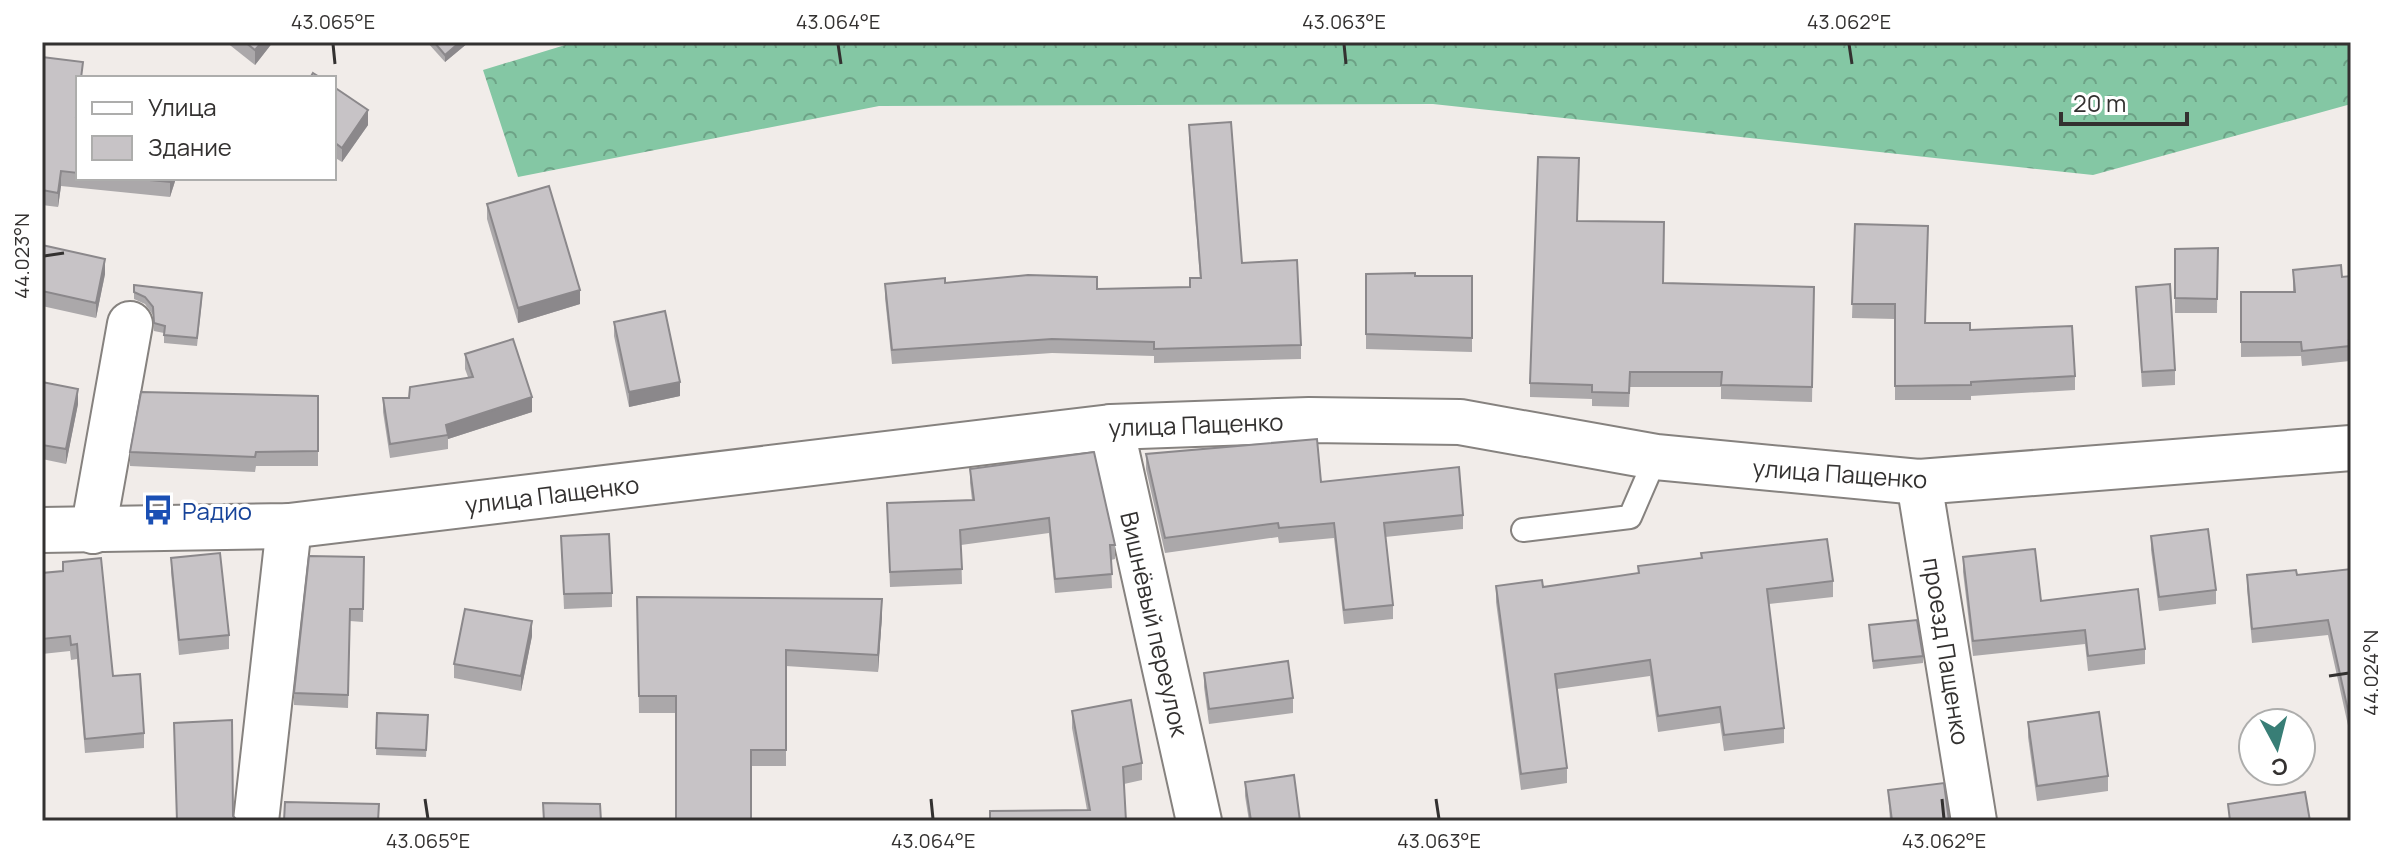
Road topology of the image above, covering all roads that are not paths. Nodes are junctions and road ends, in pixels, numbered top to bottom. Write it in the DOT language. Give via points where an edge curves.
graph roads {
  1 [pos="130,324"];
  2 [pos="1111,427"];
  3 [pos="2351,448"];
  4 [pos="1656,457"];
  5 [pos="1919,482"];
  6 [pos="289,526"];
  7 [pos="42,530"];
  8 [pos="1523,530"];
  9 [pos="93,531"];
  10 [pos="256,821"];
  11 [pos="1199,821"];
  12 [pos="1974,821"];
  1 -- 9 [label="street"];
  2 -- 4 [label="street, улица Пащенко" via="1309,420 1460,422"];
  2 -- 6 [label="street, улица Пащенко"];
  2 -- 11 [label="street, Вишнёвый переулок"];
  3 -- 5 [label="street, улица Пащенко"];
  4 -- 5 [label="street, улица Пащенко"];
  4 -- 8 [label="lane" via="1630,517"];
  5 -- 12 [label="street, проезд Пащенко"];
  6 -- 9 [label="street, улица Пащенко"];
  6 -- 10 [label="street"];
  7 -- 9 [label="street, улица Пащенко"];
}
